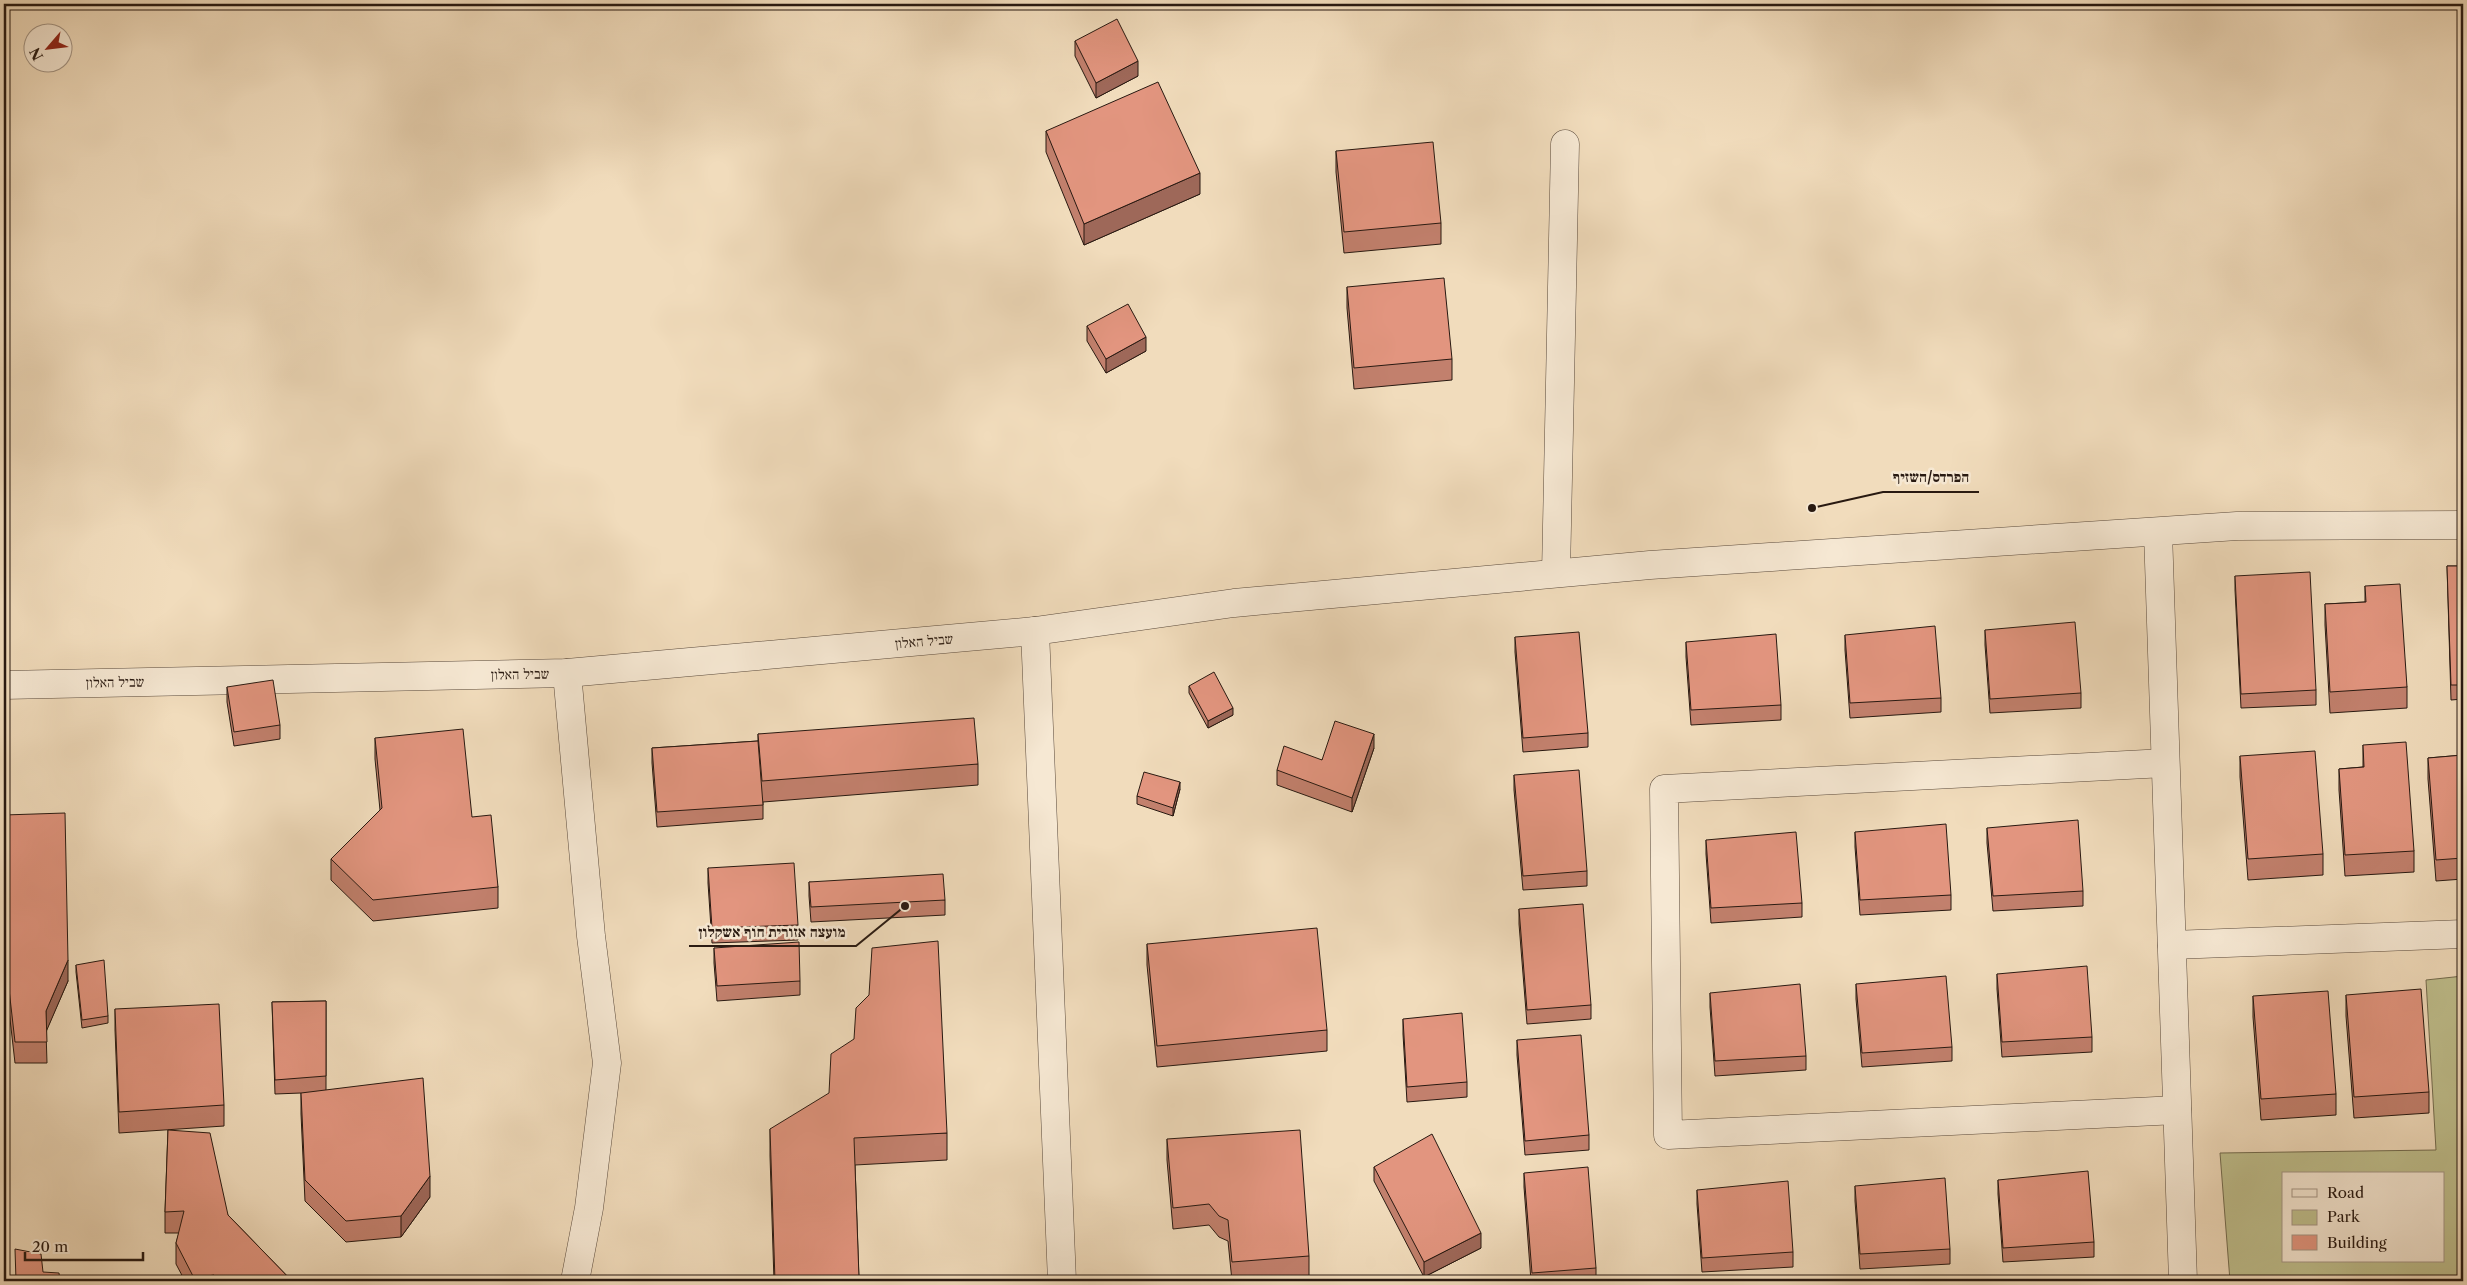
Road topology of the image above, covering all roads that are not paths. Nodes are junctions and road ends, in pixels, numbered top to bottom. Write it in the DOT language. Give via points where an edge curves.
graph roads {
  1 [pos="1565,144"];
  2 [pos="2463,525"];
  3 [pos="2158,532"];
  4 [pos="1556,573"];
  5 [pos="1035,631"];
  6 [pos="567,673"];
  7 [pos="4,685"];
  8 [pos="2165,763"];
  9 [pos="2463,934"];
  10 [pos="2172,945"];
  11 [pos="2177,1110"];
  12 [pos="575,1281"];
  13 [pos="1062,1281"];
  14 [pos="2183,1281"];
  1 -- 4 [label="street"];
  2 -- 3 [label="street, שביל האלון" via="2237,526"];
  3 -- 4 [label="street, שביל האלון"];
  3 -- 8 [label="street"];
  4 -- 5 [label="street, שביל האלון" via="1234,603"];
  5 -- 6 [label="street, שביל האלון"];
  5 -- 13 [label="street"];
  6 -- 7 [label="street, שביל האלון"];
  6 -- 12 [label="street" via="591,936 607,1063 589,1208"];
  8 -- 10 [label="street"];
  8 -- 11 [label="street" via="1664,789 1668,1135"];
  9 -- 10 [label="street"];
  10 -- 11 [label="street"];
  11 -- 14 [label="street"];
}
